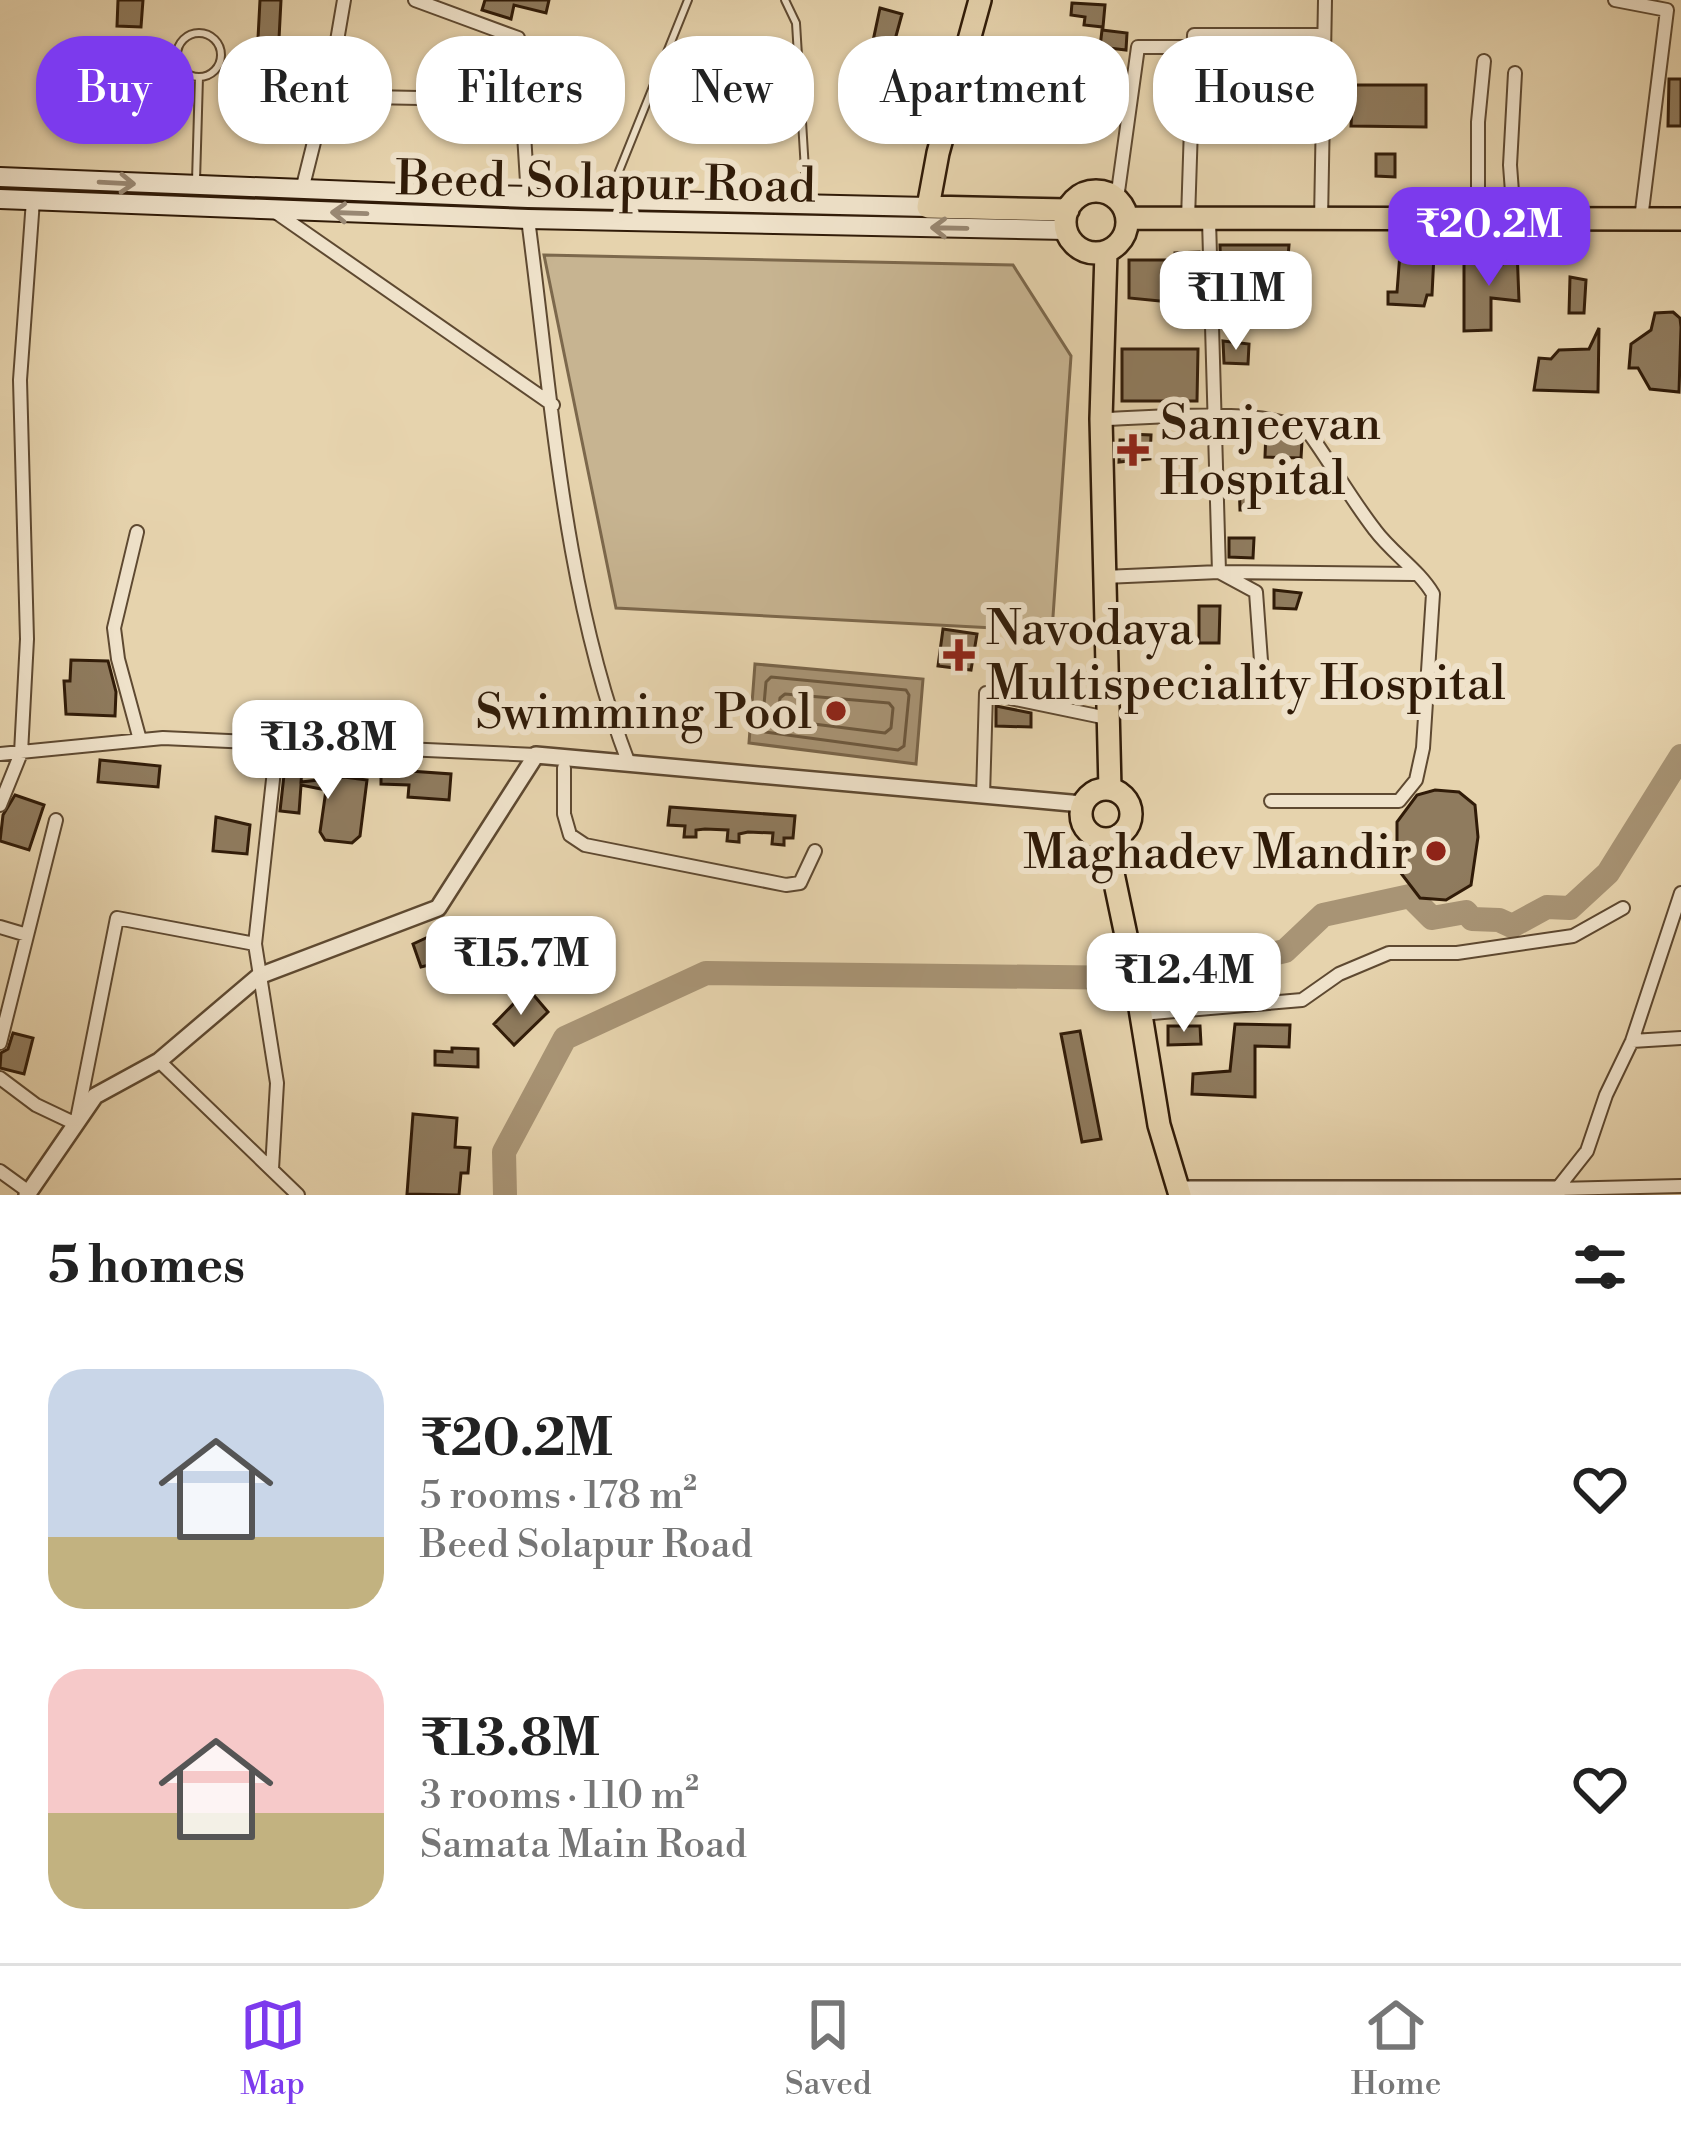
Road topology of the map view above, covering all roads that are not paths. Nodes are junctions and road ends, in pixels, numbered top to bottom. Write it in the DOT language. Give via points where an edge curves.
graph roads {
  1 [pos="344,0"];
  2 [pos="415,0"];
  3 [pos="688,0"];
  4 [pos="786,0"];
  5 [pos="980,0"];
  6 [pos="1324,0"];
  7 [pos="1615,0"];
  8 [pos="1668,5"];
  9 [pos="1323,35"];
  10 [pos="513,36"];
  11 [pos="1194,36"];
  12 [pos="1153,47"];
  13 [pos="1484,61"];
  14 [pos="1515,73"];
  15 [pos="199,77"];
  16 [pos="524,144"];
  17 [pos="1196,144"];
  18 [pos="0,178"];
  19 [pos="196,186"];
  20 [pos="302,190"];
  21 [pos="528,198"];
  22 [pos="0,199"];
  23 [pos="33,200"];
  24 [pos="607,200"];
  25 [pos="807,204"];
  26 [pos="928,207"];
  27 [pos="1122,209"];
  28 [pos="274,211"];
  29 [pos="528,219"];
  30 [pos="1198,219"];
  31 [pos="1478,219"];
  32 [pos="1514,219"];
  33 [pos="1641,219"];
  34 [pos="1681,219"];
  35 [pos="1067,220"];
  36 [pos="1321,220"];
  37 [pos="1099,253"];
  38 [pos="553,405"];
  39 [pos="1212,418"];
  40 [pos="1101,419"];
  41 [pos="137,532"];
  42 [pos="1219,572"];
  43 [pos="1414,574"];
  44 [pos="1104,577"];
  45 [pos="1262,661"];
  46 [pos="1104,718"];
  47 [pos="140,740"];
  48 [pos="277,743"];
  49 [pos="20,753"];
  50 [pos="0,754"];
  51 [pos="534,760"];
  52 [pos="628,764"];
  53 [pos="564,768"];
  54 [pos="1106,789"];
  55 [pos="983,796"];
  56 [pos="1,797"];
  57 [pos="1270,801"];
  58 [pos="1081,808"];
  59 [pos="56,820"];
  60 [pos="1106,840"];
  61 [pos="814,850"];
  62 [pos="1681,893"];
  63 [pos="1623,908"];
  64 [pos="0,927"];
  65 [pos="27,935"];
  66 [pos="255,944"];
  67 [pos="259,976"];
  68 [pos="1142,1015"];
  69 [pos="1681,1038"];
  70 [pos="1632,1041"];
  71 [pos="0,1043"];
  72 [pos="160,1060"];
  73 [pos="0,1078"];
  74 [pos="76,1124"];
  75 [pos="272,1169"];
  76 [pos="0,1171"];
  77 [pos="1681,1186"];
  78 [pos="1179,1192"];
  79 [pos="1557,1192"];
  80 [pos="28,1194"];
  81 [pos="298,1195"];
  1 -- 20 [label="street"];
  2 -- 10 [label="street"];
  3 -- 24 [label="lane"];
  4 -- 25 [label="lane" via="796,23"];
  5 -- 26 [label="main road"];
  6 -- 9 [label="street"];
  7 -- 8 [label="street"];
  8 -- 33 [label="street"];
  9 -- 11 [label="street"];
  9 -- 36 [label="street"];
  12 -- 27 [label="street" via="1138,47"];
  13 -- 31 [label="street"];
  14 -- 32 [label="street"];
  15 -- 15 [label="lane" via="181,68 177,54 182,41 200,33 221,55 212,73"];
  15 -- 19 [label="lane"];
  16 -- 21 [label="street"];
  17 -- 30 [label="street"];
  18 -- 19 [label="main road, Beed-Solapur Road, one-way"];
  19 -- 20 [label="main road, Beed-Solapur Road"];
  20 -- 21 [label="main road, Beed-Solapur Road"];
  21 -- 24 [label="main road, Beed-Solapur Road"];
  22 -- 23 [label="main road, Beed-Solapur Road"];
  23 -- 28 [label="main road, Beed-Solapur Road"];
  23 -- 49 [label="street" via="20,380 27,639"];
  24 -- 25 [label="main road, Beed-Solapur Road"];
  25 -- 26 [label="main road, Beed-Solapur Road"];
  26 -- 35 [label="main road"];
  27 -- 30 [label="main road"];
  27 -- 35 [label="main road" via="1108,193 1089,192"];
  27 -- 37 [label="main road" via="1123,239"];
  29 -- 28 [label="main road, Beed-Solapur Road, one-way"];
  28 -- 38 [label="street"];
  35 -- 29 [label="main road, Beed-Solapur Road, one-way"];
  29 -- 38 [label="street"];
  30 -- 36 [label="main road"];
  30 -- 39 [label="street"];
  31 -- 32 [label="main road"];
  31 -- 36 [label="main road"];
  32 -- 33 [label="main road"];
  33 -- 34 [label="main road"];
  35 -- 37 [label="main road" via="1076,247"];
  37 -- 40 [label="main road"];
  37 -- 46 [label="main road"];
  38 -- 52 [label="street" via="603,696"];
  39 -- 40 [label="street"];
  39 -- 42 [label="street"];
  39 -- 43 [label="street" via="1266,419 1309,434"];
  40 -- 44 [label="main road"];
  41 -- 47 [label="street" via="114,628"];
  42 -- 43 [label="street"];
  42 -- 44 [label="street"];
  42 -- 45 [label="street" via="1256,592"];
  43 -- 57 [label="street" via="1433,594 1416,780 1399,801"];
  44 -- 46 [label="main road"];
  46 -- 54 [label="main road"];
  46 -- 55 [label="street" via="986,693"];
  47 -- 48 [label="street"];
  47 -- 49 [label="street"];
  48 -- 51 [label="street"];
  48 -- 66 [label="street"];
  49 -- 50 [label="street"];
  49 -- 56 [label="street"];
  51 -- 52 [label="street"];
  51 -- 53 [label="street"];
  51 -- 67 [label="street" via="438,908"];
  52 -- 55 [label="street"];
  53 -- 58 [label="street"];
  53 -- 61 [label="street" via="564,814 570,835 585,844 786,885 800,883"];
  54 -- 58 [label="main road"];
  54 -- 60 [label="main road" via="1125,796 1132,812 1128,828"];
  55 -- 58 [label="street"];
  58 -- 60 [label="main road" via="1090,835"];
  59 -- 65 [label="street"];
  60 -- 68 [label="main road"];
  62 -- 70 [label="street"];
  63 -- 68 [label="street" via="1573,936 1457,953 1389,953 1302,1000"];
  64 -- 65 [label="street"];
  65 -- 71 [label="street"];
  66 -- 67 [label="street"];
  66 -- 74 [label="street" via="117,918"];
  67 -- 72 [label="street"];
  67 -- 75 [label="street" via="278,1083"];
  68 -- 78 [label="main road"];
  69 -- 70 [label="street"];
  70 -- 79 [label="street" via="1587,1151"];
  72 -- 74 [label="street" via="95,1096"];
  72 -- 75 [label="street"];
  73 -- 74 [label="street"];
  74 -- 80 [label="street"];
  75 -- 81 [label="street"];
  76 -- 80 [label="street"];
  77 -- 79 [label="street"];
  78 -- 79 [label="street"];
}
